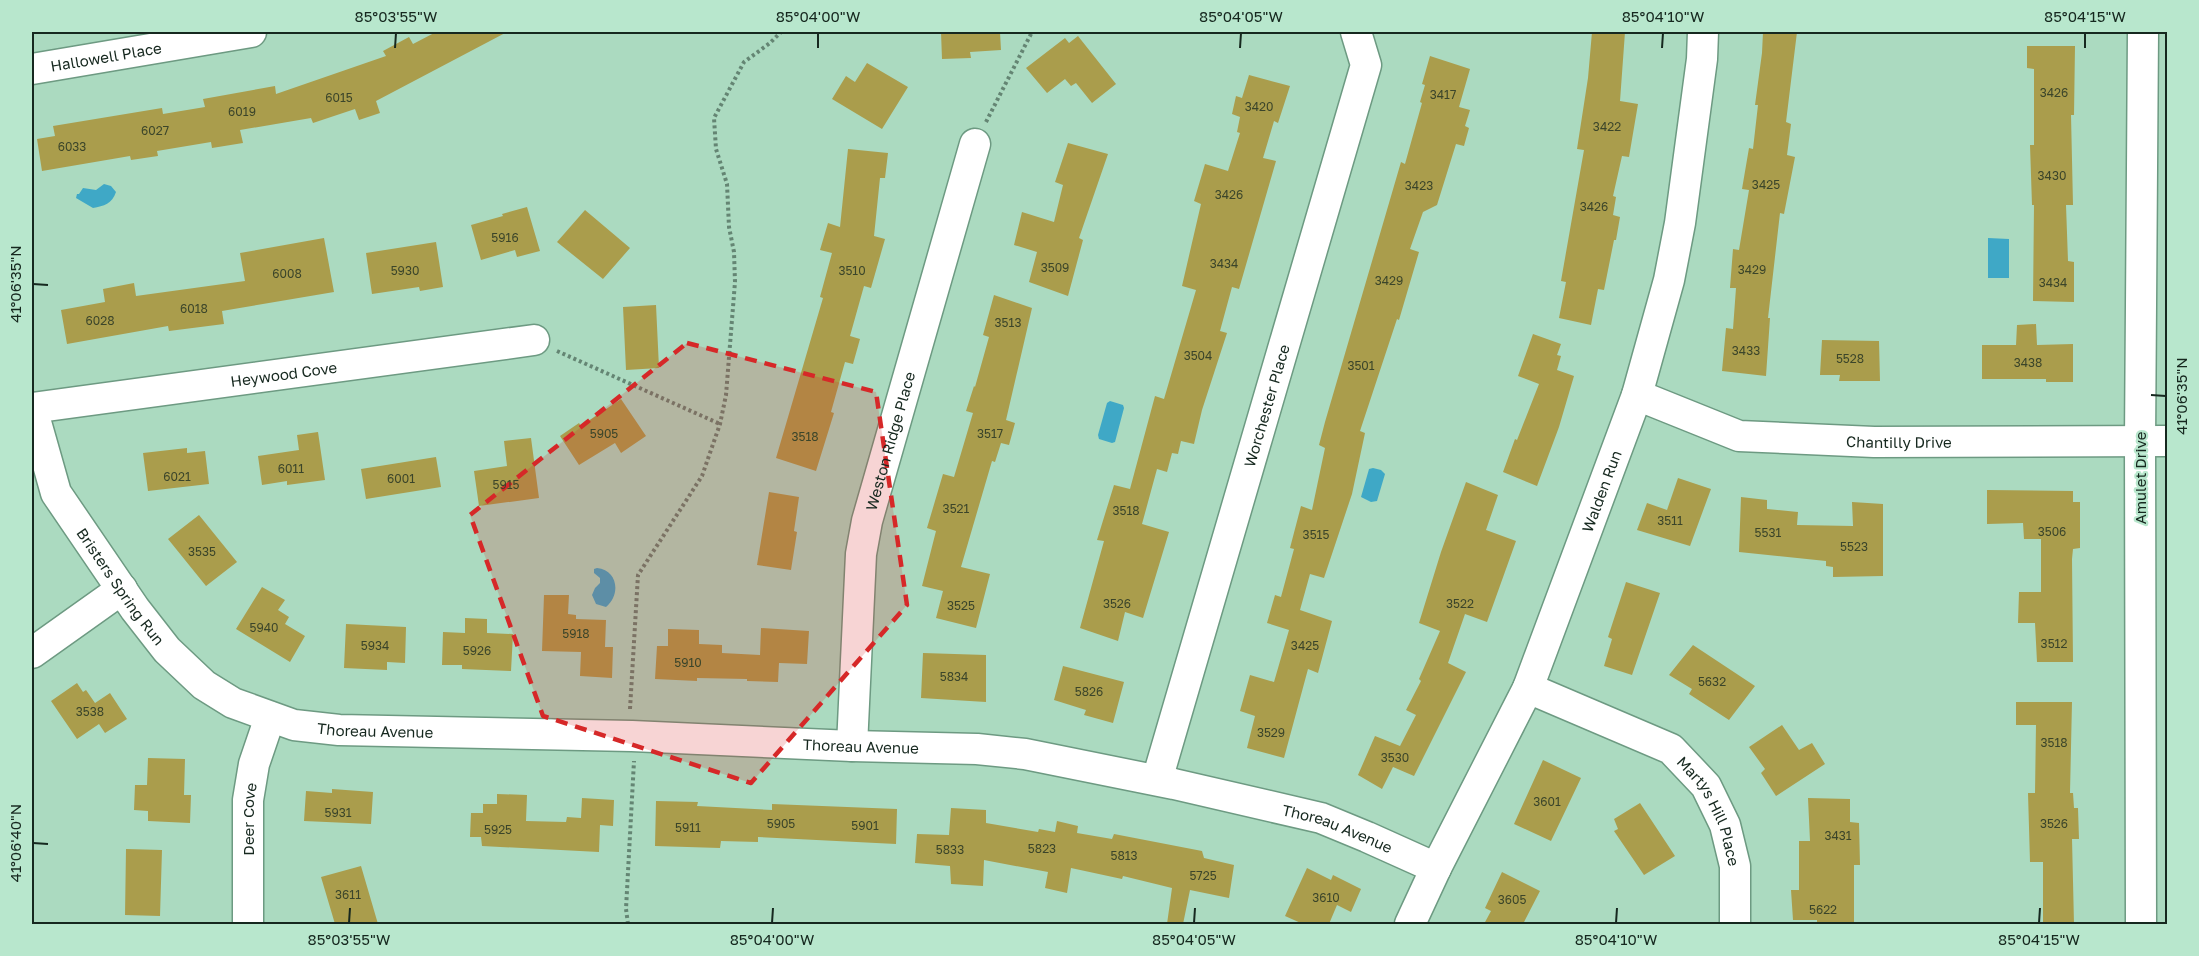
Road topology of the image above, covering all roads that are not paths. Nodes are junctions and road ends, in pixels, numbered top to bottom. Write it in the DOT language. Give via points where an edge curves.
graph roads {
  1 [pos="251,32"];
  2 [pos="1356,32"];
  3 [pos="1703,32"];
  4 [pos="2143,32"];
  5 [pos="32,69"];
  6 [pos="975,144"];
  7 [pos="534,340"];
  8 [pos="1637,395"];
  9 [pos="32,408"];
  10 [pos="2154,441"];
  11 [pos="122,589"];
  12 [pos="32,653"];
  13 [pos="1528,688"];
  14 [pos="270,717"];
  15 [pos="852,746"];
  16 [pos="1157,780"];
  17 [pos="1436,868"];
  18 [pos="248,924"];
  19 [pos="1410,924"];
  20 [pos="1735,924"];
  21 [pos="2141,924"];
  1 -- 5 [label="street, Hallowell Place"];
  2 -- 16 [label="street, Worchester Place" via="1366,66"];
  3 -- 8 [label="street, Walden Run" via="1670,280"];
  4 -- 10 [label="street, Amulet Drive"];
  6 -- 15 [label="street, Weston Ridge Place" via="867,521 861,554"];
  7 -- 9 [label="street, Heywood Cove"];
  8 -- 10 [label="street, Chantilly Drive" via="1739,436 1874,442"];
  8 -- 13 [label="street, Walden Run"];
  9 -- 11 [label="street, Bristers Spring Run" via="56,493"];
  10 -- 21 [label="street, Amulet Drive"];
  11 -- 12 [label="street"];
  11 -- 14 [label="street, Bristers Spring Run" via="167,650 204,685"];
  13 -- 17 [label="street, Walden Run"];
  13 -- 20 [label="street, Martys Hill Place" via="1671,749 1707,786 1725,825 1735,866"];
  14 -- 15 [label="street, Thoreau Avenue" via="294,725 339,730 632,736"];
  14 -- 18 [label="street, Deer Cove" via="254,764 248,800"];
  15 -- 16 [label="street, Thoreau Avenue" via="1025,754"];
  16 -- 17 [label="street, Thoreau Avenue" via="1321,818"];
  17 -- 19 [label="street, Walden Run"];
}
